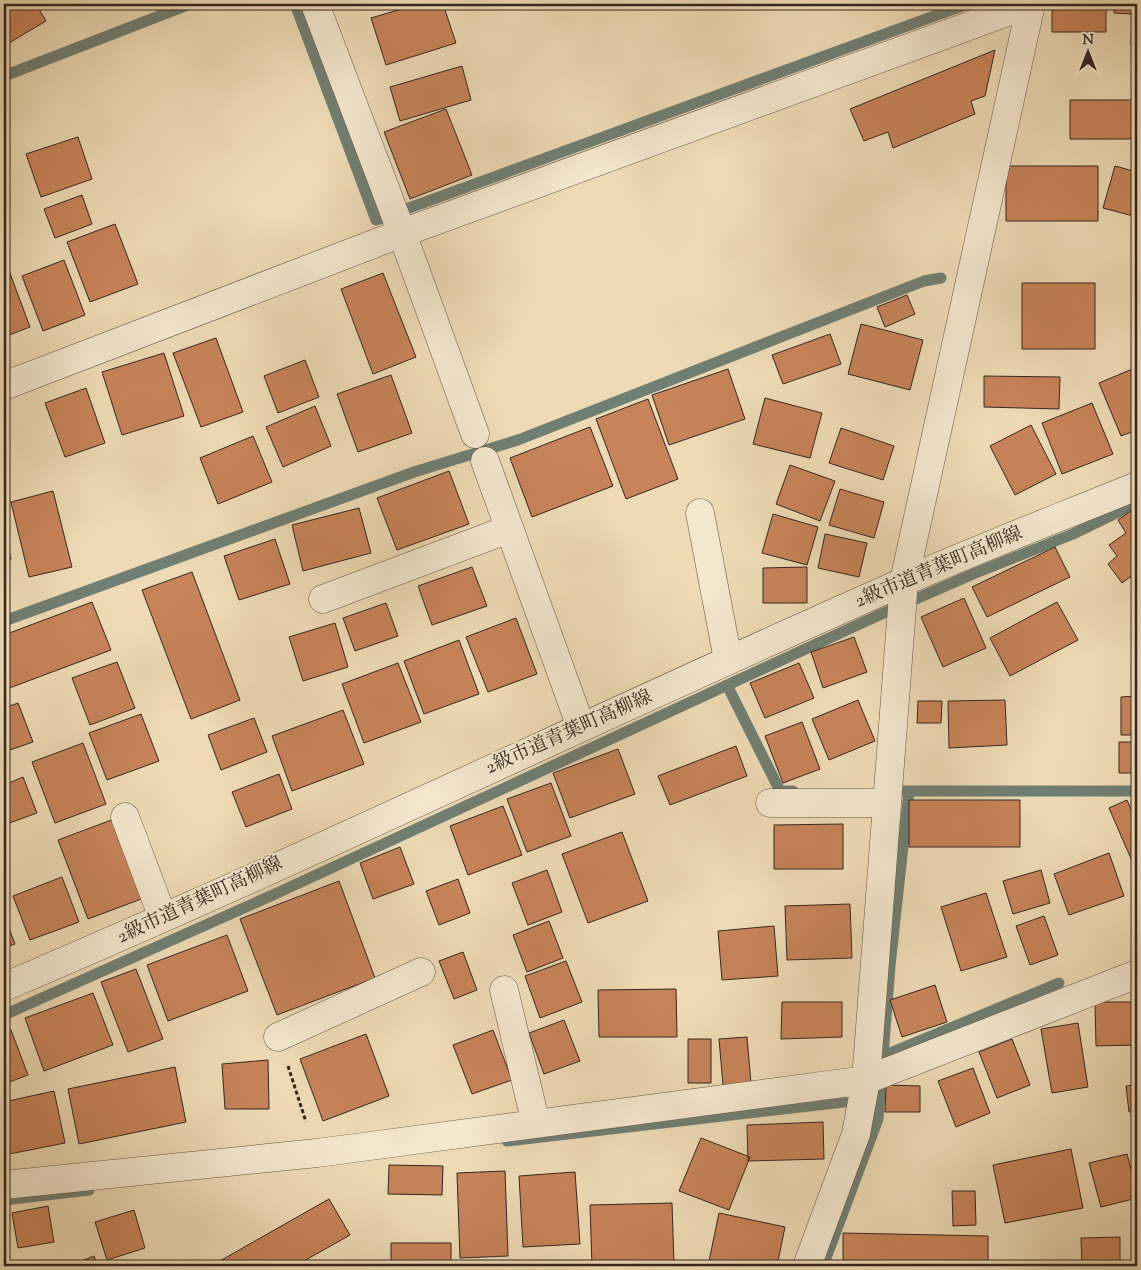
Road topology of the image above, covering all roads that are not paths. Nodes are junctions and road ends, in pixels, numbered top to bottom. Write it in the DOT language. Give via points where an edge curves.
graph roads {
  1 [pos="315,4"];
  2 [pos="1030,4"];
  3 [pos="402,233"];
  4 [pos="4,386"];
  5 [pos="475,434"];
  6 [pos="485,461"];
  7 [pos="1137,486"];
  8 [pos="700,513"];
  9 [pos="509,529"];
  10 [pos="904,581"];
  11 [pos="323,599"];
  12 [pos="728,660"];
  13 [pos="581,727"];
  14 [pos="770,804"];
  15 [pos="887,804"];
  16 [pos="125,816"];
  17 [pos="163,918"];
  18 [pos="421,972"];
  19 [pos="1137,974"];
  20 [pos="4,987"];
  21 [pos="504,990"];
  22 [pos="278,1037"];
  23 [pos="866,1080"];
  24 [pos="536,1124"];
  25 [pos="4,1185"];
  26 [pos="807,1266"];
  1 -- 3 [label="street"];
  2 -- 3 [label="street"];
  2 -- 10 [label="street"];
  3 -- 4 [label="street"];
  3 -- 5 [label="street"];
  6 -- 9 [label="street"];
  7 -- 10 [label="street, 2級市道青葉町高柳線"];
  8 -- 12 [label="street"];
  9 -- 11 [label="street"];
  9 -- 13 [label="street"];
  10 -- 12 [label="street, 2級市道青葉町高柳線"];
  10 -- 15 [label="street"];
  12 -- 13 [label="street, 2級市道青葉町高柳線"];
  13 -- 17 [label="street, 2級市道青葉町高柳線"];
  14 -- 15 [label="street"];
  15 -- 23 [label="street"];
  16 -- 17 [label="street"];
  17 -- 20 [label="street, 2級市道青葉町高柳線"];
  18 -- 22 [label="street"];
  19 -- 23 [label="street"];
  21 -- 24 [label="street"];
  23 -- 24 [label="street"];
  23 -- 26 [label="street" via="856,1134"];
  24 -- 25 [label="street" via="317,1153"];
}
